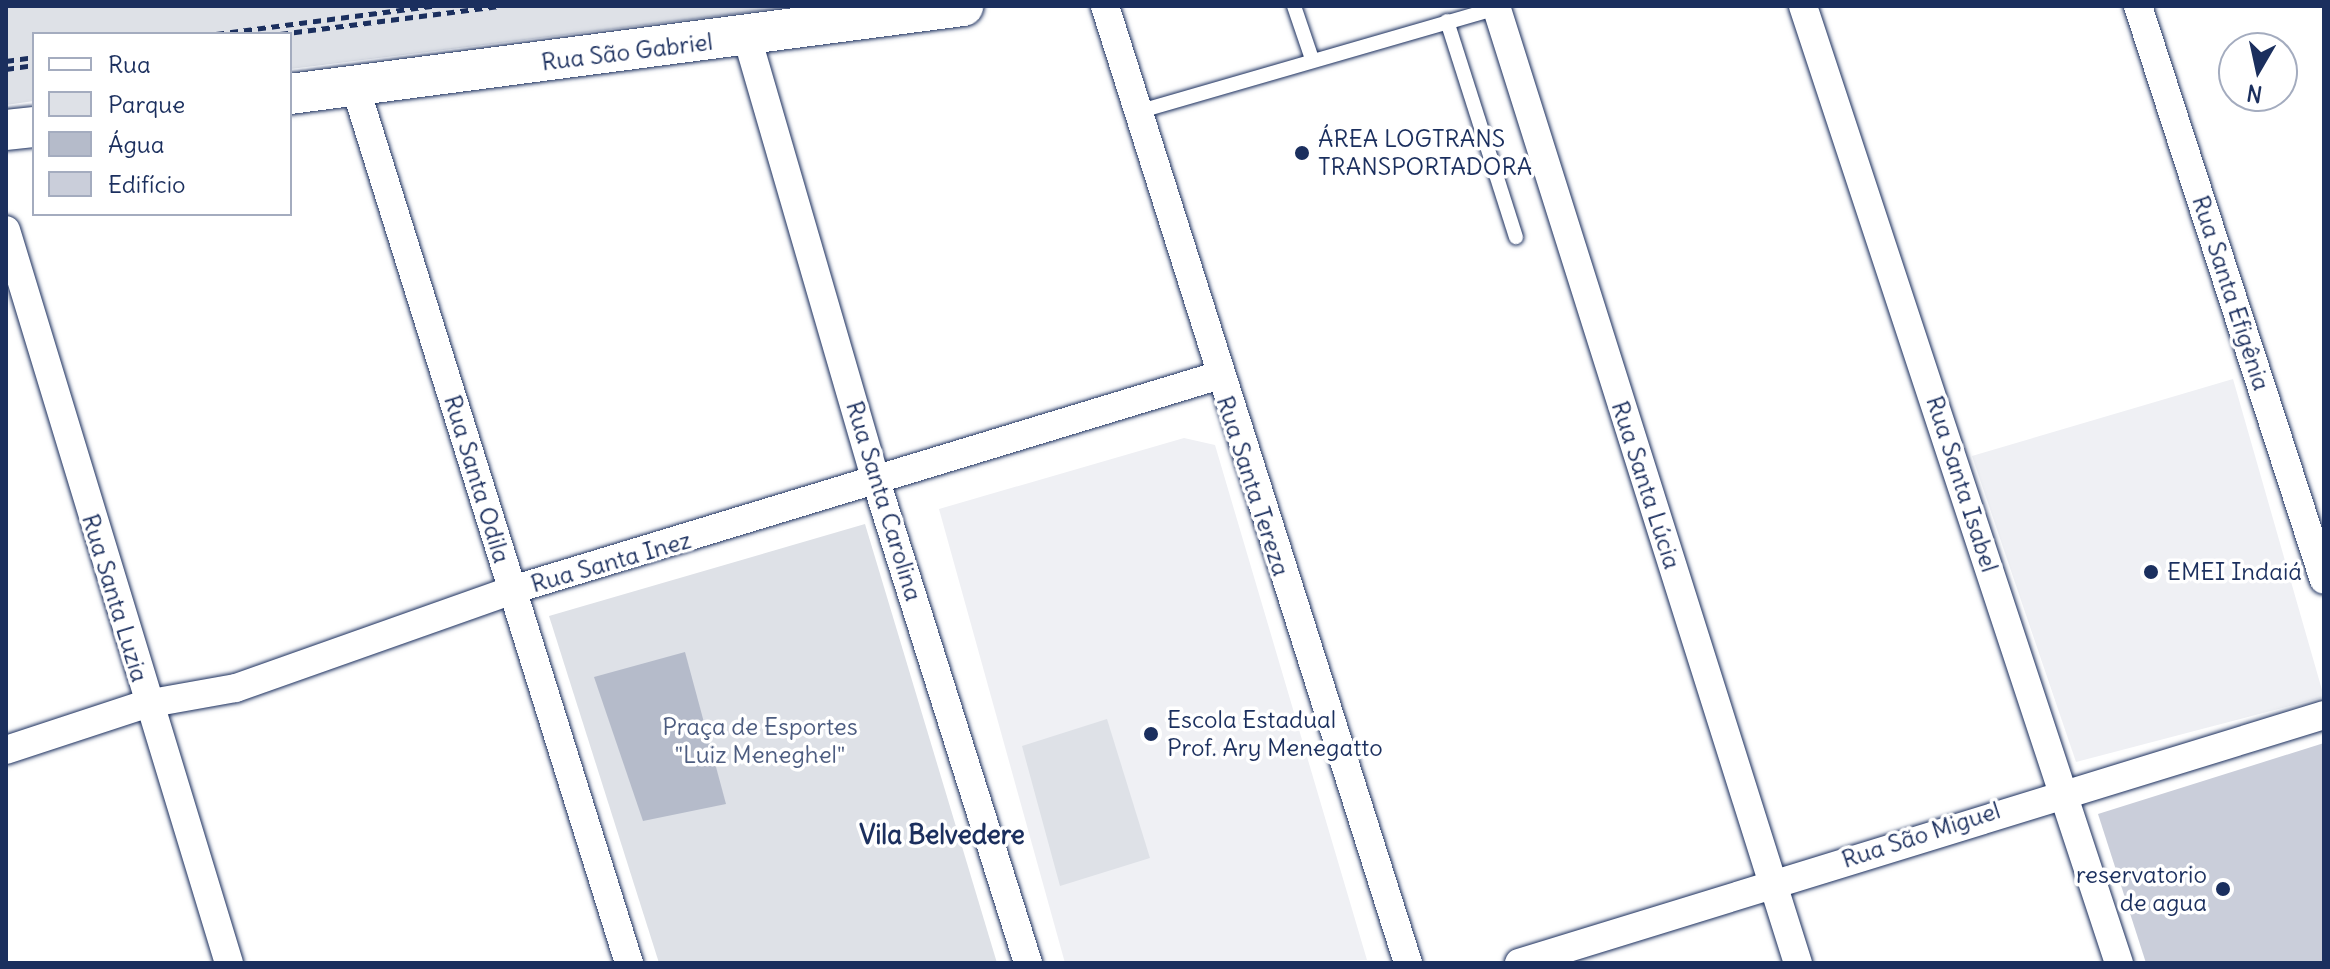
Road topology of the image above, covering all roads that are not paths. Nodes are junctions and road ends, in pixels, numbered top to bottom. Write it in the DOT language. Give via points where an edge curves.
graph roads {
  1 [pos="963,6"];
  2 [pos="1105,6"];
  3 [pos="1294,6"];
  4 [pos="1803,6"];
  5 [pos="2138,6"];
  6 [pos="1496,7"];
  7 [pos="1447,21"];
  8 [pos="747,37"];
  9 [pos="1312,59"];
  10 [pos="355,86"];
  11 [pos="292,94"];
  12 [pos="1137,112"];
  13 [pos="32,127"];
  14 [pos="6,130"];
  15 [pos="6,230"];
  16 [pos="1516,237"];
  17 [pos="1217,376"];
  18 [pos="877,484"];
  19 [pos="2324,580"];
  20 [pos="512,590"];
  21 [pos="146,704"];
  22 [pos="2324,715"];
  23 [pos="6,750"];
  24 [pos="2064,790"];
  25 [pos="1773,882"];
  26 [pos="229,963"];
  27 [pos="629,963"];
  28 [pos="1028,963"];
  29 [pos="1408,963"];
  30 [pos="1519,963"];
  31 [pos="1798,963"];
  32 [pos="2119,963"];
  1 -- 8 [label="main road, Rua São Gabriel"];
  2 -- 12 [label="street, Rua Santa Tereza"];
  3 -- 9 [label="lane"];
  4 -- 24 [label="street, Rua Santa Isabel"];
  5 -- 19 [label="street, Rua Santa Efigênia"];
  6 -- 7 [label="lane"];
  6 -- 25 [label="street, Rua Santa Lúcia"];
  7 -- 9 [label="lane"];
  7 -- 16 [label="lane"];
  8 -- 10 [label="main road, Rua São Gabriel"];
  8 -- 18 [label="street, Rua Santa Carolina"];
  9 -- 12 [label="lane"];
  10 -- 11 [label="main road, Rua São Gabriel"];
  10 -- 20 [label="street, Rua Santa Odila"];
  12 -- 17 [label="street, Rua Santa Tereza"];
  13 -- 14 [label="main road"];
  15 -- 21 [label="street, Rua Santa Luzia"];
  17 -- 18 [label="street, Rua Santa Inez"];
  17 -- 29 [label="street, Rua Santa Tereza"];
  18 -- 20 [label="street, Rua Santa Inez"];
  18 -- 28 [label="street, Rua Santa Carolina"];
  20 -- 21 [label="street, Rua Santa Inez" via="236,688"];
  20 -- 27 [label="street, Rua Santa Odila"];
  21 -- 23 [label="street, Rua Santa Inez"];
  21 -- 26 [label="street, Rua Santa Luzia"];
  22 -- 24 [label="street, Rua São Miguel"];
  24 -- 25 [label="street, Rua São Miguel"];
  24 -- 32 [label="street, Rua Santa Isabel"];
  25 -- 30 [label="street, Rua São Miguel"];
  25 -- 31 [label="street, Rua Santa Lúcia"];
}
